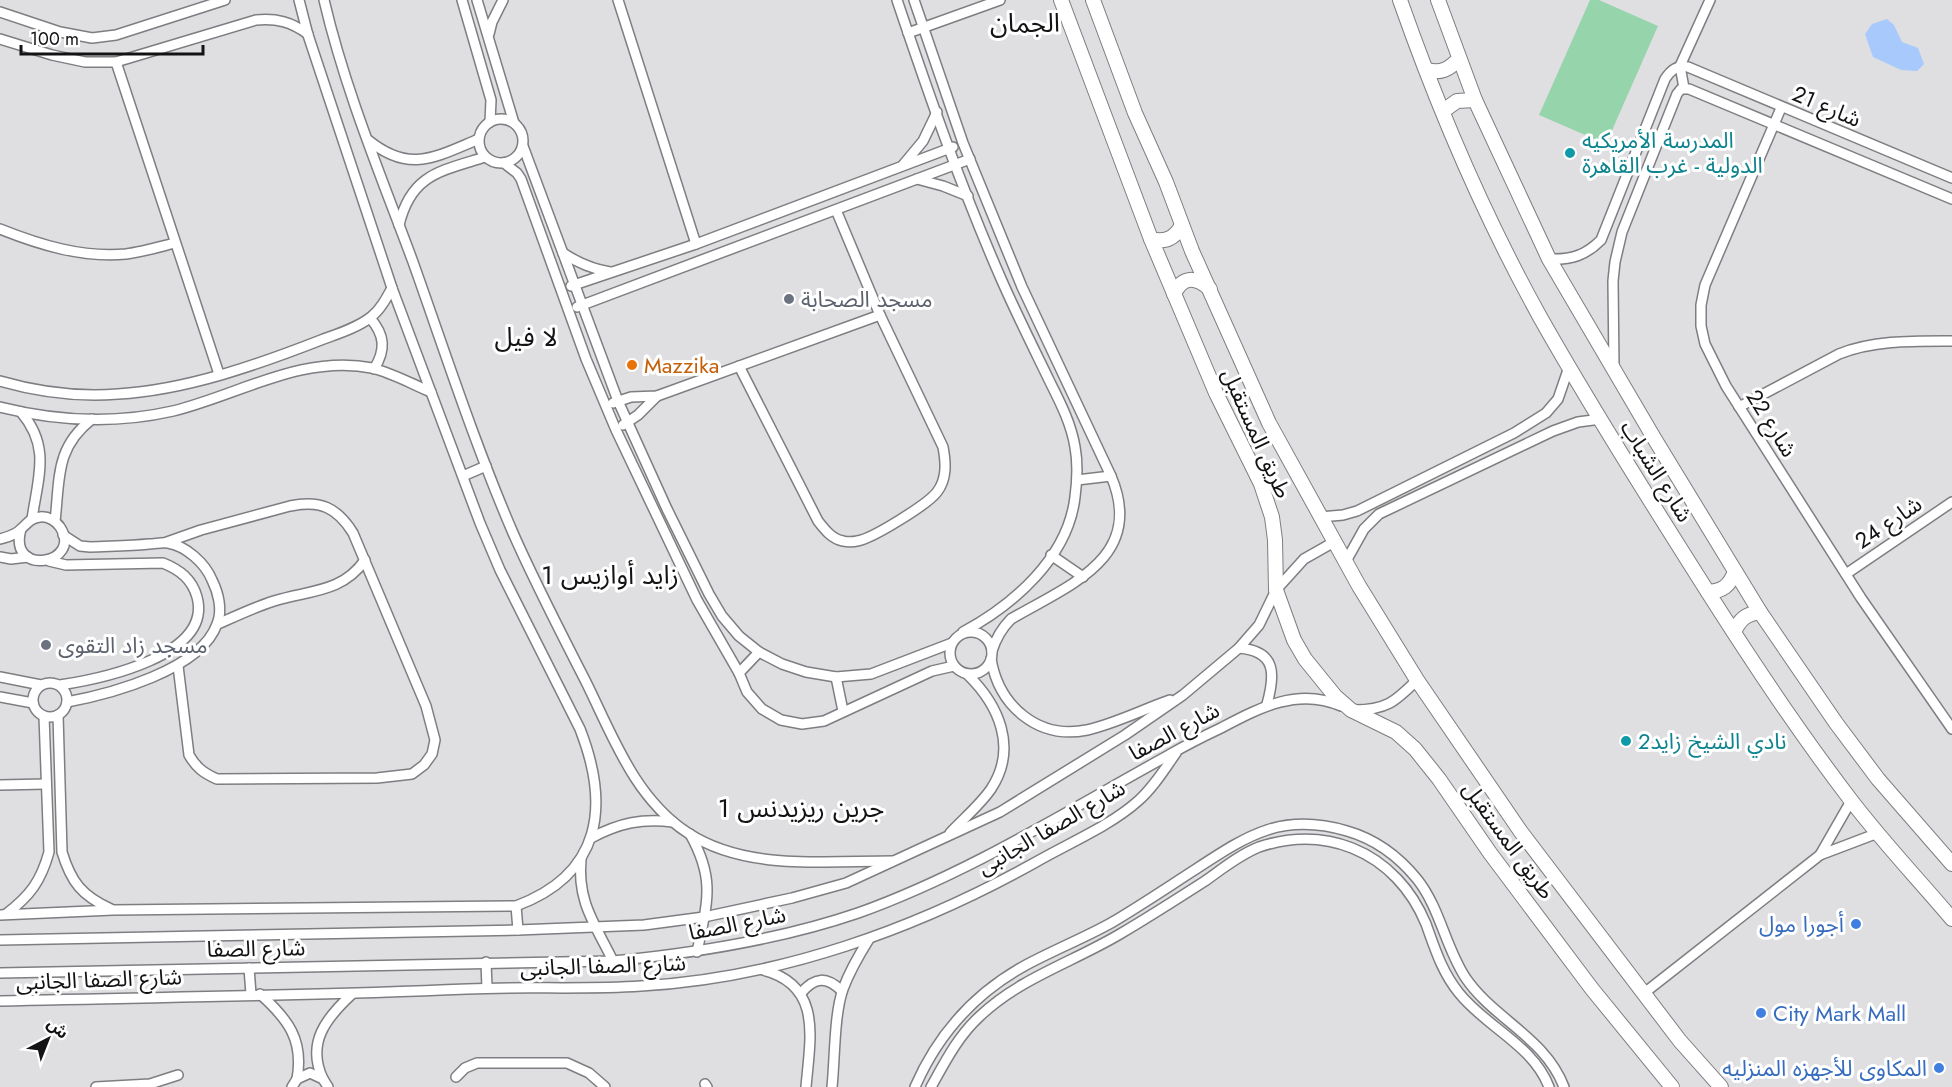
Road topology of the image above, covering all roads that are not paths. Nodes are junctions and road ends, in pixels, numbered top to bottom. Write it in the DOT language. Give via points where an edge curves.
graph roads {
  1 [pos="225,0"];
  2 [pos="299,0"];
  3 [pos="324,0"];
  4 [pos="464,0"];
  5 [pos="477,0"];
  6 [pos="503,0"];
  7 [pos="618,0"];
  8 [pos="1000,0"];
  9 [pos="1061,0"];
  10 [pos="1093,0"];
  11 [pos="1400,0"];
  12 [pos="1437,0"];
  13 [pos="1710,0"];
  14 [pos="918,1"];
  15 [pos="898,3"];
  16 [pos="0,12"];
  17 [pos="924,28"];
  18 [pos="908,33"];
  19 [pos="308,35"];
  20 [pos="488,36"];
  21 [pos="0,39"];
  22 [pos="1459,59"];
  23 [pos="116,62"];
  24 [pos="1684,67"];
  25 [pos="1427,70"];
  26 [pos="1688,89"];
  27 [pos="1475,100"];
  28 [pos="1781,108"];
  29 [pos="1443,111"];
  30 [pos="937,112"];
  31 [pos="490,122"];
  32 [pos="514,123"];
  33 [pos="1773,125"];
  34 [pos="366,138"];
  35 [pos="479,139"];
  36 [pos="963,143"];
  37 [pos="523,146"];
  38 [pos="950,148"];
  39 [pos="485,157"];
  40 [pos="970,159"];
  41 [pos="504,163"];
  42 [pos="955,165"];
  43 [pos="902,166"];
  44 [pos="1952,178"];
  45 [pos="917,179"];
  46 [pos="968,196"];
  47 [pos="1952,199"];
  48 [pos="836,210"];
  49 [pos="761,219"];
  50 [pos="399,225"];
  51 [pos="1182,225"];
  52 [pos="0,229"];
  53 [pos="768,235"];
  54 [pos="1150,239"];
  55 [pos="175,243"];
  56 [pos="696,244"];
  57 [pos="563,253"];
  58 [pos="1550,259"];
  59 [pos="613,272"];
  60 [pos="575,285"];
  61 [pos="392,288"];
  62 [pos="1210,289"];
  63 [pos="561,290"];
  64 [pos="1174,294"];
  65 [pos="582,305"];
  66 [pos="569,310"];
  67 [pos="880,315"];
  68 [pos="370,318"];
  69 [pos="1952,341"];
  70 [pos="740,366"];
  71 [pos="1569,367"];
  72 [pos="374,369"];
  73 [pos="1614,370"];
  74 [pos="219,374"];
  75 [pos="0,381"];
  76 [pos="431,392"];
  77 [pos="657,396"];
  78 [pos="618,401"];
  79 [pos="0,407"];
  80 [pos="606,407"];
  81 [pos="1739,407"];
  82 [pos="21,412"];
  83 [pos="92,419"];
  84 [pos="1601,419"];
  85 [pos="628,423"];
  86 [pos="616,430"];
  87 [pos="486,466"];
  88 [pos="463,476"];
  89 [pos="1111,476"];
  90 [pos="1077,480"];
  91 [pos="1952,502"];
  92 [pos="1320,517"];
  93 [pos="32,519"];
  94 [pos="55,521"];
  95 [pos="21,529"];
  96 [pos="63,535"];
  97 [pos="0,539"];
  98 [pos="1334,542"];
  99 [pos="167,543"];
  100 [pos="149,544"];
  101 [pos="1051,555"];
  102 [pos="0,557"];
  103 [pos="28,557"];
  104 [pos="365,560"];
  105 [pos="49,561"];
  106 [pos="149,562"];
  107 [pos="1345,563"];
  108 [pos="1735,572"];
  109 [pos="1846,574"];
  110 [pos="1083,577"];
  111 [pos="1276,590"];
  112 [pos="1708,592"];
  113 [pos="1760,612"];
  114 [pos="218,624"];
  115 [pos="193,631"];
  116 [pos="963,632"];
  117 [pos="1734,632"];
  118 [pos="208,639"];
  119 [pos="952,643"];
  120 [pos="1239,648"];
  121 [pos="759,652"];
  122 [pos="991,655"];
  123 [pos="178,666"];
  124 [pos="954,666"];
  125 [pos="739,673"];
  126 [pos="967,674"];
  127 [pos="836,677"];
  128 [pos="0,678"];
  129 [pos="1417,680"];
  130 [pos="41,685"];
  131 [pos="60,685"];
  132 [pos="1184,694"];
  133 [pos="0,697"];
  134 [pos="67,702"];
  135 [pos="33,703"];
  136 [pos="1267,704"];
  137 [pos="1351,710"];
  138 [pos="843,711"];
  139 [pos="44,716"];
  140 [pos="58,716"];
  141 [pos="1952,729"];
  142 [pos="1178,749"];
  143 [pos="46,784"];
  144 [pos="0,785"];
  145 [pos="1851,801"];
  146 [pos="673,822"];
  147 [pos="1878,833"];
  148 [pos="690,834"];
  149 [pos="591,838"];
  150 [pos="945,838"];
  151 [pos="1382,847"];
  152 [pos="1820,855"];
  153 [pos="581,856"];
  154 [pos="1374,859"];
  155 [pos="897,861"];
  156 [pos="1952,864"];
  157 [pos="516,906"];
  158 [pos="113,910"];
  159 [pos="2,914"];
  160 [pos="704,917"];
  161 [pos="1952,919"];
  162 [pos="597,928"];
  163 [pos="518,930"];
  164 [pos="869,939"];
  165 [pos="0,940"];
  166 [pos="697,952"];
  167 [pos="613,961"];
  168 [pos="486,962"];
  169 [pos="249,968"];
  170 [pos="760,969"];
  171 [pos="0,974"];
  172 [pos="487,988"];
  173 [pos="842,991"];
  174 [pos="801,993"];
  175 [pos="255,994"];
  176 [pos="352,994"];
  177 [pos="1643,994"];
  178 [pos="0,1001"];
  179 [pos="297,1044"];
  180 [pos="317,1044"];
  181 [pos="178,1075"];
  182 [pos="456,1077"];
  183 [pos="293,1083"];
  184 [pos="327,1084"];
  185 [pos="917,1086"];
  186 [pos="96,1087"];
  187 [pos="605,1087"];
  188 [pos="806,1087"];
  189 [pos="832,1087"];
  190 [pos="931,1087"];
  191 [pos="1549,1087"];
  192 [pos="1564,1087"];
  193 [pos="1672,1087"];
  194 [pos="1721,1087"];
  1 -- 16 [label="street" via="116,35 92,38"];
  2 -- 19 [label="street"];
  3 -- 34 [label="street"];
  4 -- 31 [label="street" via="491,100"];
  5 -- 20 [label="street"];
  6 -- 20 [label="street"];
  7 -- 56 [label="street"];
  8 -- 17 [label="street"];
  9 -- 54 [label="main road, طريق المستقبل"];
  10 -- 51 [label="main road, طريق المستقبل"];
  11 -- 25 [label="main road, شارع الشباب"];
  12 -- 22 [label="main road, شارع الشباب"];
  13 -- 24 [label="street"];
  14 -- 15 [label="street"];
  14 -- 17 [label="street"];
  15 -- 18 [label="street"];
  17 -- 18 [label="street"];
  17 -- 36 [label="street"];
  18 -- 30 [label="street"];
  19 -- 23 [label="street" via="297,26 270,18"];
  19 -- 61 [label="street"];
  20 -- 32 [label="street"];
  21 -- 23 [label="street" via="85,62"];
  22 -- 25 [label="main road" via="1443,71"];
  22 -- 27 [label="main road, شارع الشباب"];
  23 -- 55 [label="street"];
  24 -- 26 [label="street"];
  24 -- 28 [label="street, شارع 21"];
  24 -- 58 [label="street" via="1673,69 1665,79 1601,240 1579,257"];
  25 -- 29 [label="main road, شارع الشباب"];
  26 -- 33 [label="street, شارع 21"];
  26 -- 73 [label="street" via="1677,94 1622,232 1613,280"];
  27 -- 29 [label="main road" via="1457,101"];
  27 -- 58 [label="main road, شارع الشباب"];
  28 -- 33 [label="street, شارع 22"];
  28 -- 44 [label="street, شارع 21"];
  29 -- 71 [label="main road, شارع الشباب" via="1506,249"];
  30 -- 38 [label="street"];
  30 -- 43 [label="street" via="923,141"];
  31 -- 32 [label="street" via="507,119"];
  31 -- 35 [label="street"];
  32 -- 37 [label="street" via="520,129"];
  33 -- 47 [label="street, شارع 21"];
  33 -- 81 [label="street, شارع 22" via="1711,270 1701,305 1705,344"];
  34 -- 35 [label="street" via="380,150 413,160 431,159"];
  34 -- 50 [label="street"];
  35 -- 39 [label="street"];
  36 -- 38 [label="street"];
  36 -- 40 [label="street"];
  37 -- 41 [label="street" via="513,160"];
  37 -- 57 [label="street"];
  38 -- 42 [label="street"];
  38 -- 43 [label="street"];
  39 -- 41 [label="street"];
  39 -- 50 [label="street" via="422,181 403,208"];
  40 -- 42 [label="street"];
  40 -- 89 [label="street" via="1022,287"];
  41 -- 63 [label="street" via="521,179"];
  42 -- 45 [label="street"];
  42 -- 46 [label="street"];
  43 -- 49 [label="street"];
  45 -- 46 [label="street"];
  45 -- 48 [label="street"];
  46 -- 90 [label="street" via="1002,282 1067,418 1076,449"];
  48 -- 53 [label="street"];
  48 -- 67 [label="street"];
  49 -- 53 [label="street"];
  49 -- 56 [label="street"];
  50 -- 87 [label="street"];
  51 -- 54 [label="main road" via="1169,239"];
  51 -- 62 [label="main road, طريق المستقبل"];
  52 -- 55 [label="street" via="58,249 92,254 126,254"];
  53 -- 65 [label="street"];
  54 -- 64 [label="main road, طريق المستقبل"];
  55 -- 74 [label="street"];
  56 -- 59 [label="street"];
  57 -- 59 [label="street" via="578,263"];
  57 -- 60 [label="street"];
  58 -- 73 [label="main road, شارع الشباب"];
  59 -- 60 [label="street"];
  60 -- 63 [label="street"];
  60 -- 65 [label="street"];
  61 -- 68 [label="street"];
  61 -- 76 [label="street"];
  62 -- 64 [label="main road" via="1191,280 1181,284"];
  62 -- 92 [label="main road, طريق المستقبل" via="1269,423"];
  63 -- 66 [label="street"];
  64 -- 111 [label="main road, طريق المستقبل" via="1216,393 1261,484 1272,517"];
  65 -- 66 [label="street"];
  65 -- 78 [label="street"];
  66 -- 80 [label="street"];
  67 -- 70 [label="street"];
  67 -- 70 [label="street" via="943,447 946,463 938,491 928,502 872,536 843,541 828,534"];
  68 -- 72 [label="street" via="378,327 383,348"];
  68 -- 74 [label="street" via="304,347"];
  69 -- 81 [label="street" via="1856,347"];
  70 -- 77 [label="street"];
  71 -- 84 [label="main road, شارع الشباب"];
  71 -- 92 [label="street" via="1553,406 1514,433 1358,512"];
  72 -- 76 [label="street"];
  72 -- 83 [label="street" via="318,366 170,411"];
  73 -- 108 [label="main road, شارع الشباب"];
  74 -- 75 [label="street" via="152,391 117,394 47,391"];
  76 -- 88 [label="street"];
  77 -- 78 [label="street"];
  77 -- 85 [label="street"];
  78 -- 80 [label="street"];
  78 -- 85 [label="street"];
  79 -- 82 [label="street"];
  80 -- 86 [label="street"];
  81 -- 109 [label="street, شارع 22"];
  82 -- 83 [label="street"];
  82 -- 93 [label="street" via="35,432 41,455"];
  83 -- 94 [label="street" via="74,436 62,458"];
  84 -- 107 [label="street" via="1553,431 1379,514 1364,529"];
  84 -- 112 [label="main road, شارع الشباب"];
  85 -- 86 [label="street"];
  85 -- 121 [label="street" via="709,594 739,636"];
  86 -- 125 [label="street" via="698,600"];
  87 -- 88 [label="street"];
  87 -- 146 [label="street" via="528,564 618,750 646,792"];
  88 -- 149 [label="street" via="500,570 590,755 596,811"];
  89 -- 90 [label="street"];
  89 -- 110 [label="street" via="1120,509 1118,526 1112,546 1100,564"];
  90 -- 101 [label="street" via="1070,520"];
  91 -- 109 [label="street, شارع 24"];
  92 -- 98 [label="main road, طريق المستقبل"];
  93 -- 94 [label="street"];
  93 -- 95 [label="street"];
  94 -- 96 [label="street"];
  95 -- 97 [label="street"];
  95 -- 103 [label="street" via="20,544"];
  96 -- 100 [label="street" via="90,548"];
  96 -- 105 [label="street" via="62,548"];
  98 -- 107 [label="main road, طريق المستقبل"];
  98 -- 111 [label="street, شارع الصفا" via="1308,555"];
  99 -- 100 [label="street"];
  99 -- 104 [label="street" via="304,503 326,507 345,520"];
  99 -- 114 [label="street" via="198,559 209,573 217,589"];
  100 -- 106 [label="street"];
  101 -- 110 [label="street"];
  101 -- 116 [label="street" via="1012,599"];
  102 -- 103 [label="street"];
  103 -- 105 [label="street"];
  104 -- 114 [label="street" via="336,586 273,602"];
  104 -- 123 [label="street" via="432,725 432,754 412,774 241,779 205,774 189,755"];
  105 -- 106 [label="street" via="76,565"];
  106 -- 115 [label="street" via="177,568 191,584 199,603"];
  107 -- 129 [label="main road, طريق المستقبل"];
  108 -- 112 [label="main road" via="1728,585"];
  108 -- 113 [label="main road, شارع الشباب"];
  109 -- 141 [label="street, شارع 22"];
  110 -- 122 [label="street" via="1011,619 995,639"];
  111 -- 120 [label="street, شارع الصفا" via="1259,625"];
  111 -- 137 [label="main road, طريق المستقبل" via="1305,659"];
  112 -- 117 [label="main road, شارع الشباب"];
  113 -- 117 [label="main road" via="1748,614"];
  113 -- 156 [label="main road, شارع الشباب" via="1858,752"];
  114 -- 118 [label="street"];
  115 -- 118 [label="street"];
  115 -- 131 [label="street" via="148,662"];
  116 -- 119 [label="street"];
  116 -- 122 [label="street" via="985,638"];
  117 -- 145 [label="main road, شارع الشباب"];
  118 -- 123 [label="street"];
  119 -- 124 [label="street" via="950,659"];
  119 -- 127 [label="street" via="871,674"];
  120 -- 132 [label="street, شارع الصفا"];
  120 -- 136 [label="street" via="1253,649 1272,668"];
  121 -- 125 [label="street"];
  121 -- 127 [label="street" via="806,672"];
  122 -- 126 [label="street" via="982,671"];
  122 -- 132 [label="street" via="993,673 1012,707 1047,728 1087,730"];
  123 -- 134 [label="street" via="112,692"];
  124 -- 126 [label="street"];
  124 -- 138 [label="street" via="932,671"];
  125 -- 138 [label="street" via="747,692 762,709 781,720 802,724 824,721"];
  126 -- 150 [label="street" via="999,716 1004,755 990,790"];
  127 -- 138 [label="street"];
  128 -- 130 [label="street"];
  129 -- 137 [label="street, شارع الصفا" via="1385,706"];
  129 -- 177 [label="main road, طريق المستقبل" via="1521,832"];
  130 -- 131 [label="street"];
  130 -- 135 [label="street"];
  131 -- 134 [label="street"];
  132 -- 150 [label="street, شارع الصفا" via="1000,812"];
  133 -- 135 [label="street"];
  134 -- 140 [label="street"];
  135 -- 139 [label="street"];
  136 -- 137 [label="street, شارع الصفا" via="1329,700"];
  136 -- 142 [label="street, شارع الصفا"];
  137 -- 193 [label="main road, طريق المستقبل" via="1396,732 1415,749 1592,989"];
  139 -- 140 [label="street"];
  139 -- 143 [label="street"];
  140 -- 158 [label="street" via="62,852 68,872 79,888 95,902"];
  142 -- 164 [label="street, شارع الصفا الجانبى" via="1139,801 1119,816 1004,880 932,915"];
  142 -- 166 [label="street, شارع الصفا" via="963,868 911,892 803,930"];
  143 -- 144 [label="street"];
  143 -- 159 [label="street" via="49,852 44,871 27,896"];
  145 -- 147 [label="main road, شارع الشباب"];
  145 -- 152 [label="street"];
  146 -- 148 [label="street"];
  146 -- 149 [label="street" via="630,821"];
  147 -- 152 [label="street"];
  147 -- 161 [label="main road, شارع الشباب"];
  148 -- 155 [label="street" via="717,847 774,860"];
  148 -- 160 [label="street" via="707,874"];
  149 -- 153 [label="street"];
  150 -- 155 [label="street, شارع الصفا"];
  151 -- 154 [label="street"];
  151 -- 185 [label="street" via="1332,826 1305,824 1252,834 1110,923 998,982 949,1028"];
  151 -- 192 [label="street" via="1418,881 1466,979 1495,1011 1546,1055"];
  152 -- 177 [label="street"];
  153 -- 157 [label="street" via="560,882"];
  153 -- 162 [label="street" via="582,894"];
  154 -- 190 [label="street" via="1329,841 1288,840 1257,848 1118,936 1006,994 961,1036"];
  154 -- 191 [label="street" via="1406,888 1418,906 1454,987 1477,1013 1520,1047"];
  155 -- 160 [label="street, شارع الصفا" via="846,883"];
  157 -- 158 [label="street"];
  157 -- 163 [label="street"];
  158 -- 159 [label="street"];
  160 -- 162 [label="street, شارع الصفا"];
  160 -- 166 [label="street"];
  162 -- 163 [label="street, شارع الصفا"];
  162 -- 167 [label="street"];
  163 -- 165 [label="street, شارع الصفا"];
  164 -- 170 [label="street, شارع الصفا الجانبى"];
  164 -- 173 [label="street"];
  166 -- 167 [label="street, شارع الصفا"];
  167 -- 168 [label="street, شارع الصفا"];
  168 -- 169 [label="street, شارع الصفا"];
  168 -- 172 [label="street"];
  169 -- 171 [label="street, شارع الصفا"];
  169 -- 175 [label="street"];
  170 -- 172 [label="street, شارع الصفا الجانبى" via="641,986"];
  170 -- 174 [label="street" via="790,981"];
  172 -- 176 [label="street, شارع الصفا الجانبى"];
  173 -- 174 [label="street" via="833,982 820,980"];
  173 -- 189 [label="street"];
  174 -- 188 [label="street" via="810,1019"];
  175 -- 176 [label="street, شارع الصفا الجانبى"];
  175 -- 178 [label="street, شارع الصفا الجانبى"];
  175 -- 179 [label="street" via="282,1016"];
  176 -- 180 [label="street" via="325,1024"];
  177 -- 194 [label="main road, طريق المستقبل"];
  179 -- 180 [label="street"];
  179 -- 183 [label="street" via="299,1063"];
  180 -- 184 [label="street" via="318,1067"];
  181 -- 186 [label="street" via="150,1083"];
  182 -- 187 [label="street" via="477,1064 567,1063 589,1072"];
  183 -- 184 [label="street" via="310,1073"];
}
